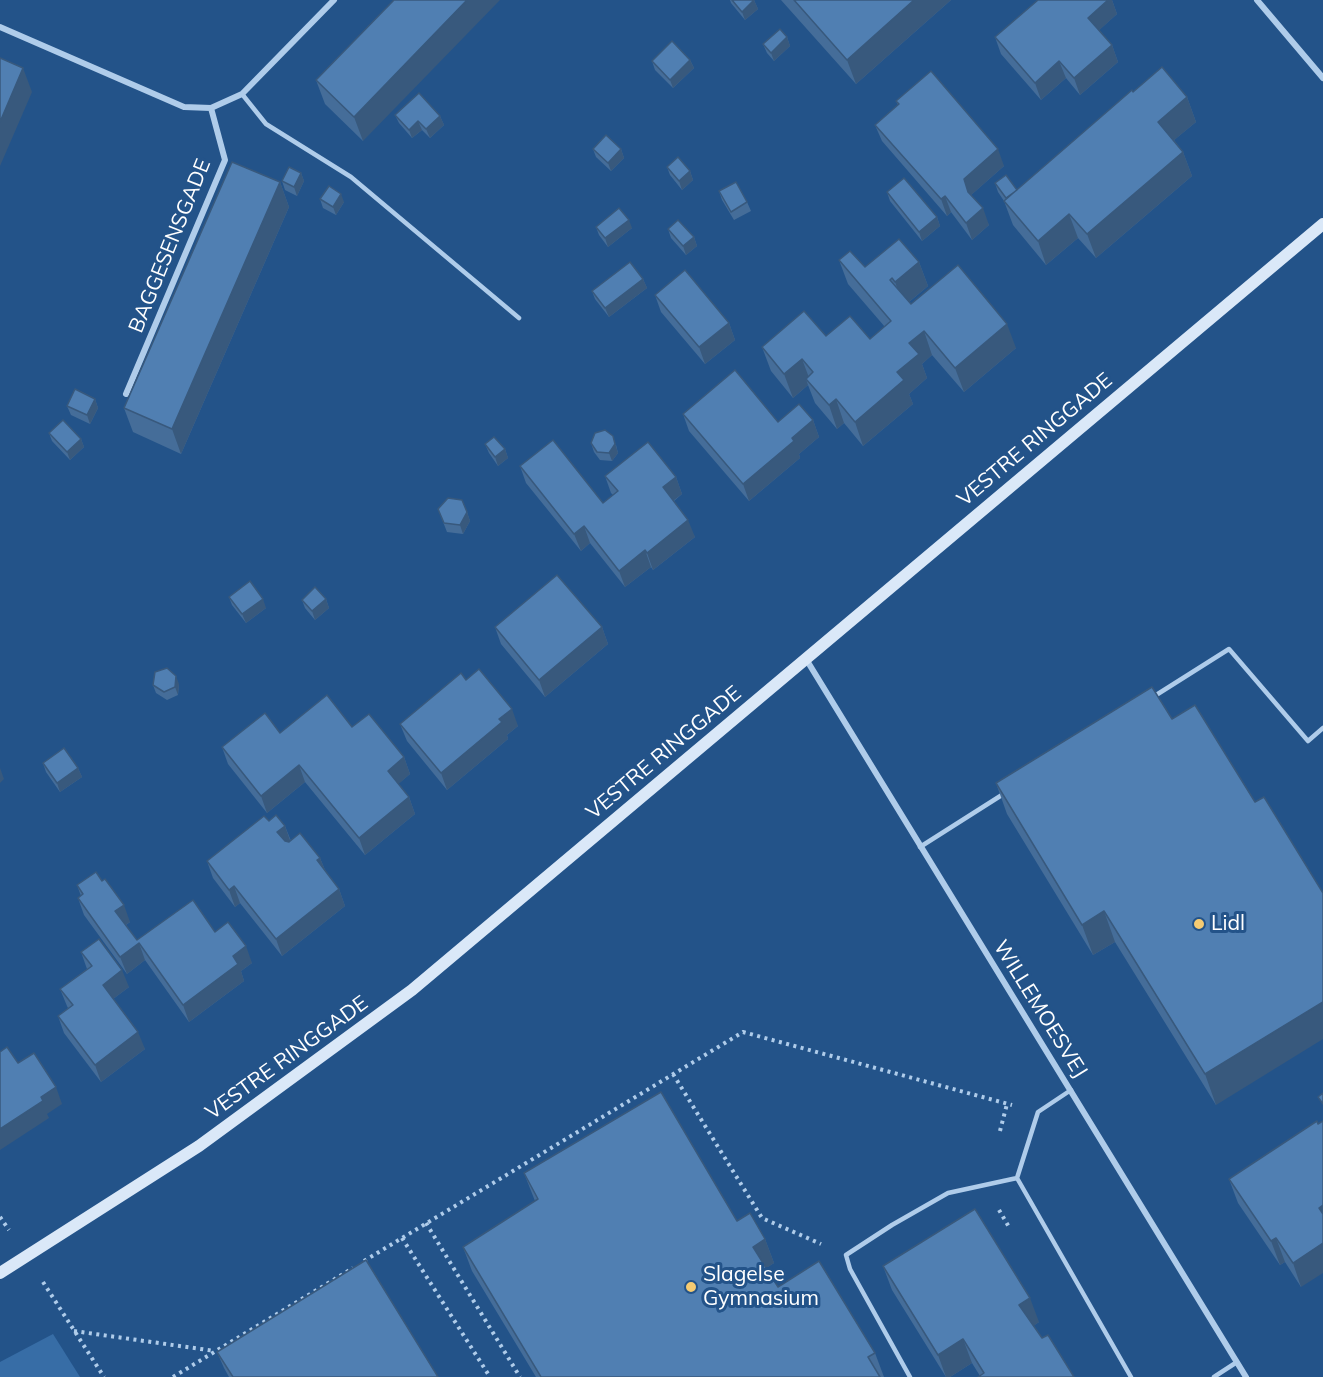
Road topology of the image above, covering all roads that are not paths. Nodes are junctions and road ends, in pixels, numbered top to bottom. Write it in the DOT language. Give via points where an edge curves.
graph roads {
  1 [pos="334,0"];
  2 [pos="1257,0"];
  3 [pos="0,27"];
  4 [pos="1323,78"];
  5 [pos="242,94"];
  6 [pos="212,108"];
  7 [pos="1323,224"];
  8 [pos="519,318"];
  9 [pos="126,394"];
  10 [pos="806,658"];
  11 [pos="1149,699"];
  12 [pos="1323,728"];
  13 [pos="1010,789"];
  14 [pos="920,847"];
  15 [pos="1071,1090"];
  16 [pos="1017,1178"];
  17 [pos="0,1273"];
  18 [pos="1237,1362"];
  19 [pos="910,1377"];
  20 [pos="1131,1377"];
  21 [pos="1214,1377"];
  22 [pos="1246,1377"];
  1 -- 5 [label="street"];
  2 -- 4 [label="street"];
  3 -- 6 [label="street" via="184,107"];
  5 -- 6 [label="street"];
  5 -- 8 [label="lane" via="266,124 351,177"];
  6 -- 9 [label="street, BAGGESENSGADE" via="225,159"];
  7 -- 10 [label="street, VESTRE RINGGADE"];
  10 -- 14 [label="street, WILLEMOESVEJ"];
  10 -- 17 [label="street, VESTRE RINGGADE" via="412,990 199,1146"];
  11 -- 12 [label="lane" via="1229,649 1308,741"];
  13 -- 14 [label="lane"];
  14 -- 15 [label="street, WILLEMOESVEJ"];
  15 -- 16 [label="lane" via="1038,1112"];
  15 -- 18 [label="street, WILLEMOESVEJ"];
  16 -- 19 [label="lane" via="948,1193 846,1255"];
  16 -- 20 [label="lane"];
  18 -- 21 [label="lane"];
  18 -- 22 [label="street, WILLEMOESVEJ"];
}
